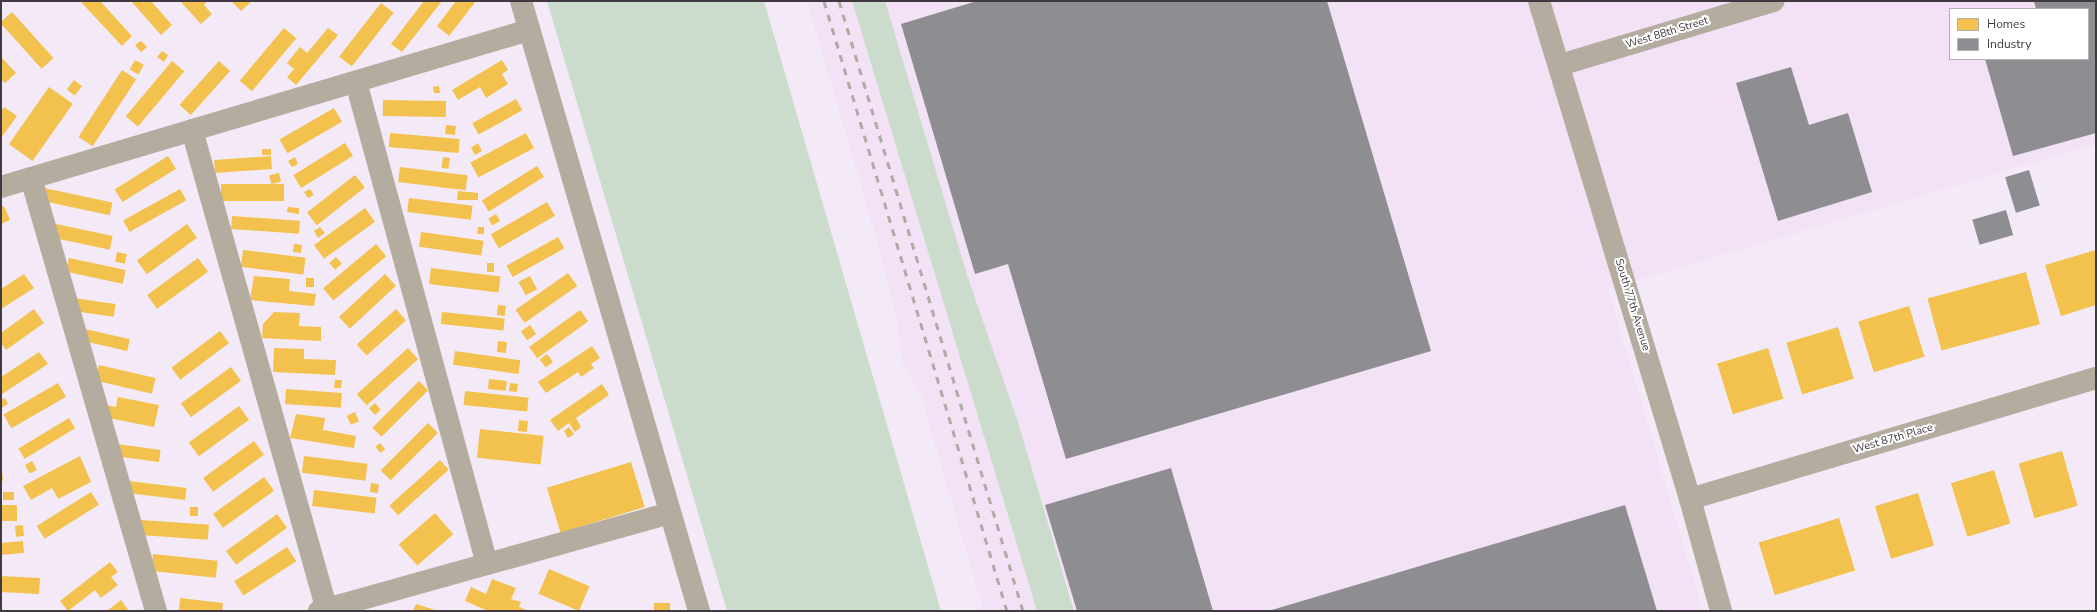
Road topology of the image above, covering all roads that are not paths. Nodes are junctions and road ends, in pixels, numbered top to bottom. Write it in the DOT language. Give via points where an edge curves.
graph roads {
  1 [pos="521,1"];
  2 [pos="1539,1"];
  3 [pos="1774,1"];
  4 [pos="529,30"];
  5 [pos="1560,65"];
  6 [pos="356,82"];
  7 [pos="192,130"];
  8 [pos="31,178"];
  9 [pos="1,187"];
  10 [pos="2096,378"];
  11 [pos="1690,499"];
  12 [pos="670,512"];
  13 [pos="487,564"];
  14 [pos="323,610"];
  15 [pos="156,611"];
  16 [pos="699,611"];
  17 [pos="1721,611"];
  1 -- 4 [label="street"];
  2 -- 5 [label="street, South 77th Avenue"];
  3 -- 5 [label="street, West 88th Street"];
  4 -- 6 [label="street"];
  4 -- 12 [label="street"];
  5 -- 11 [label="street, South 77th Avenue"];
  6 -- 7 [label="street"];
  6 -- 13 [label="street"];
  7 -- 8 [label="street"];
  7 -- 14 [label="street"];
  8 -- 9 [label="street"];
  8 -- 15 [label="street"];
  10 -- 11 [label="street, West 87th Place"];
  11 -- 17 [label="street, South 77th Avenue"];
  12 -- 13 [label="street"];
  12 -- 16 [label="street"];
  13 -- 14 [label="street"];
}
